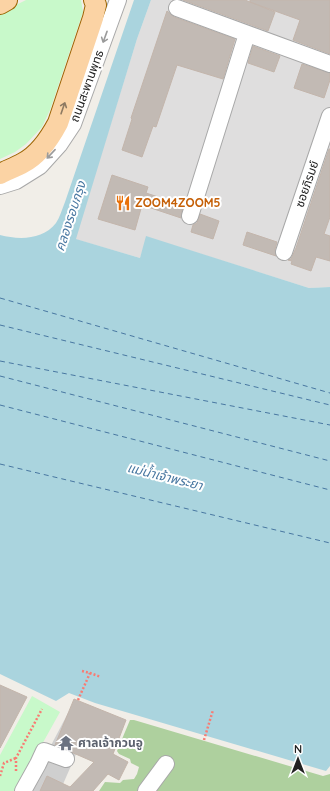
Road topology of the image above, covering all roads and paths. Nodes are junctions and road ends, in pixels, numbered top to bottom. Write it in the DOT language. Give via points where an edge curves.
graph roads {
  1 [pos="7,0"];
  2 [pos="94,0"];
  3 [pos="118,0"];
  4 [pos="0,4"];
  5 [pos="177,8"];
  6 [pos="248,34"];
  7 [pos="330,64"];
  8 [pos="330,116"];
  9 [pos="0,174"];
  10 [pos="0,186"];
  11 [pos="190,216"];
  12 [pos="284,252"];
  13 [pos="82,671"];
  14 [pos="90,673"];
  15 [pos="101,677"];
  16 [pos="78,700"];
  17 [pos="42,709"];
  18 [pos="213,710"];
  19 [pos="204,740"];
  20 [pos="16,758"];
  21 [pos="66,760"];
  22 [pos="166,764"];
  23 [pos="0,776"];
  24 [pos="20,784"];
  25 [pos="146,791"];
  1 -- 4 [label="main road"];
  9 -- 2 [label="main road, one-way" via="24,163 34,155 55,129 93,18 96,5"];
  3 -- 10 [label="street, ถนนสะพานพุทธ, one-way" via="73,124 40,166 16,181"];
  5 -- 6 [label="street"];
  6 -- 7 [label="street"];
  6 -- 11 [label="street"];
  8 -- 12 [label="street, ซอยภิรมย์"];
  13 -- 14 [label="path"];
  14 -- 15 [label="path"];
  14 -- 16 [label="path"];
  17 -- 20 [label="path"];
  18 -- 19 [label="path"];
  20 -- 23 [label="path" via="4,763"];
  20 -- 24 [label="path"];
  21 -- 24 [label="street" via="44,751"];
  22 -- 25 [label="street"];
}
